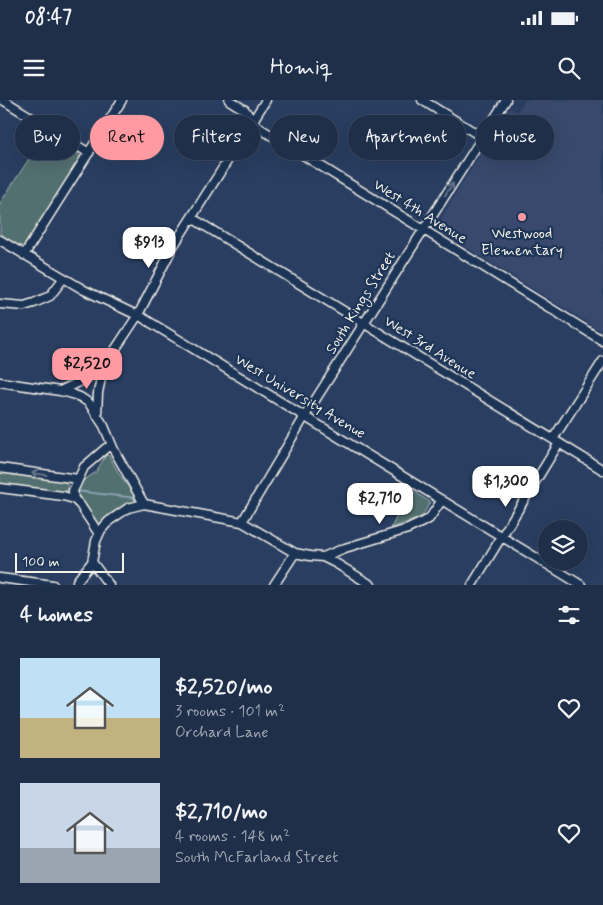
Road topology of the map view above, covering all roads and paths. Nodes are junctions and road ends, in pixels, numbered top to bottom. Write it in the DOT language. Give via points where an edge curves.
graph roads {
  1 [pos="3,100"];
  2 [pos="122,100"];
  3 [pos="229,100"];
  4 [pos="266,100"];
  5 [pos="422,100"];
  6 [pos="506,100"];
  7 [pos="248,115"];
  8 [pos="257,115"];
  9 [pos="496,115"];
  10 [pos="260,128"];
  11 [pos="476,133"];
  12 [pos="476,147"];
  13 [pos="89,153"];
  14 [pos="229,160"];
  15 [pos="192,218"];
  16 [pos="424,231"];
  17 [pos="0,240"];
  18 [pos="24,255"];
  19 [pos="63,279"];
  20 [pos="0,304"];
  21 [pos="138,314"];
  22 [pos="365,324"];
  23 [pos="603,341"];
  24 [pos="603,361"];
  25 [pos="103,368"];
  26 [pos="0,382"];
  27 [pos="60,391"];
  28 [pos="97,416"];
  29 [pos="305,416"];
  30 [pos="556,441"];
  31 [pos="112,446"];
  32 [pos="0,468"];
  33 [pos="603,470"];
  34 [pos="78,479"];
  35 [pos="0,488"];
  36 [pos="74,499"];
  37 [pos="442,500"];
  38 [pos="144,504"];
  39 [pos="242,522"];
  40 [pos="100,534"];
  41 [pos="502,536"];
  42 [pos="294,553"];
  43 [pos="323,557"];
  44 [pos="92,562"];
  45 [pos="0,578"];
  46 [pos="53,585"];
  47 [pos="77,585"];
  48 [pos="109,585"];
  49 [pos="274,585"];
  50 [pos="370,585"];
  51 [pos="472,585"];
  52 [pos="582,585"];
  1 -- 13 [label="street"];
  2 -- 13 [label="street"];
  3 -- 7 [label="street, West 4th Avenue"];
  4 -- 8 [label="street"];
  5 -- 11 [label="street"];
  6 -- 9 [label="street, South Kings Street"];
  10 -- 16 [label="street, West 4th Avenue"];
  16 -- 12 [label="street, South Kings Street, one-way"];
  13 -- 18 [label="street"];
  14 -- 15 [label="street"];
  15 -- 21 [label="street"];
  15 -- 22 [label="street, West 3rd Avenue"];
  16 -- 22 [label="street, South Kings Street"];
  16 -- 23 [label="street, West 4th Avenue"];
  17 -- 18 [label="street, West University Avenue"];
  18 -- 19 [label="street, West University Avenue"];
  19 -- 20 [label="street" via="50,296 34,303 24,306"];
  19 -- 21 [label="street, West University Avenue"];
  21 -- 25 [label="street"];
  21 -- 29 [label="street, West University Avenue"];
  22 -- 29 [label="street, South Kings Street"];
  22 -- 30 [label="street, West 3rd Avenue"];
  24 -- 30 [label="street"];
  25 -- 27 [label="street"];
  25 -- 28 [label="street"];
  26 -- 27 [label="street"];
  27 -- 28 [label="street" via="89,403"];
  28 -- 31 [label="street"];
  29 -- 37 [label="street, West University Avenue"];
  29 -- 39 [label="street, South Kings Street"];
  30 -- 33 [label="street, West 3rd Avenue"];
  30 -- 41 [label="street"];
  31 -- 34 [label="street" via="84,467"];
  31 -- 38 [label="street"];
  34 -- 32 [label="street, one-way"];
  34 -- 36 [label="street" via="73,491"];
  35 -- 36 [label="street"];
  36 -- 40 [label="street"];
  37 -- 41 [label="street, West University Avenue"];
  37 -- 43 [label="street" via="429,518 408,529"];
  38 -- 39 [label="street"];
  38 -- 40 [label="street" via="128,508 109,521"];
  39 -- 42 [label="street"];
  40 -- 44 [label="street"];
  41 -- 51 [label="street"];
  41 -- 52 [label="street, West University Avenue"];
  42 -- 43 [label="street"];
  42 -- 49 [label="street"];
  43 -- 50 [label="street"];
  44 -- 47 [label="street"];
  44 -- 48 [label="street"];
  45 -- 46 [label="street"];
}
